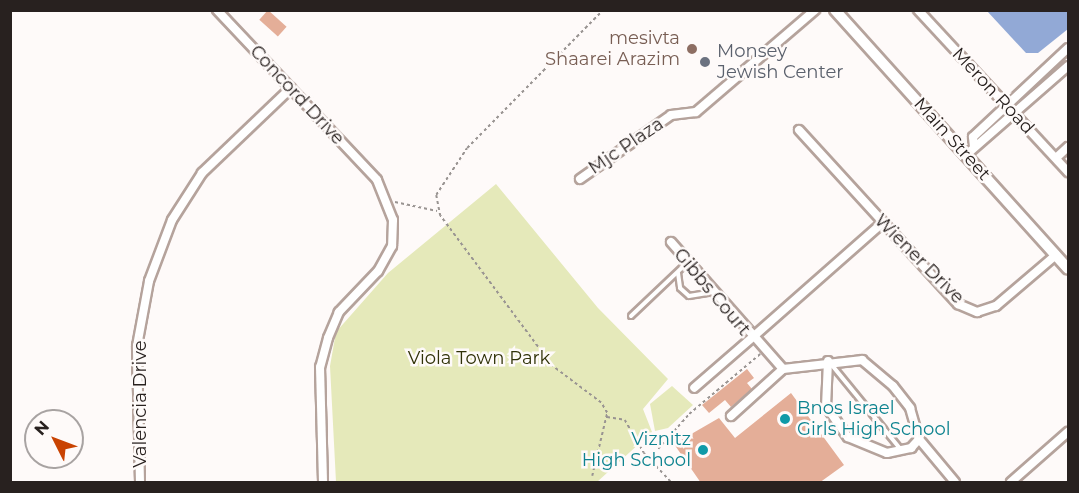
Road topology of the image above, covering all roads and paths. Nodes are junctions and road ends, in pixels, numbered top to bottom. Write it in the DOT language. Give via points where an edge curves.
graph roads {
  1 [pos="217,10"];
  2 [pos="603,10"];
  3 [pos="815,10"];
  4 [pos="835,10"];
  5 [pos="918,10"];
  6 [pos="1068,50"];
  7 [pos="1068,66"];
  8 [pos="291,88"];
  9 [pos="1005,106"];
  10 [pos="1015,115"];
  11 [pos="798,130"];
  12 [pos="1068,147"];
  13 [pos="970,151"];
  14 [pos="1056,158"];
  15 [pos="1068,172"];
  16 [pos="580,178"];
  17 [pos="388,204"];
  18 [pos="438,212"];
  19 [pos="882,223"];
  20 [pos="670,242"];
  21 [pos="1056,255"];
  22 [pos="688,262"];
  23 [pos="1068,269"];
  24 [pos="678,272"];
  25 [pos="714,292"];
  26 [pos="631,316"];
  27 [pos="754,336"];
  28 [pos="764,350"];
  29 [pos="828,361"];
  30 [pos="783,369"];
  31 [pos="694,388"];
  32 [pos="606,416"];
  33 [pos="731,416"];
  34 [pos="1068,432"];
  35 [pos="919,439"];
  36 [pos="903,451"];
  37 [pos="650,458"];
  38 [pos="592,476"];
  39 [pos="140,483"];
  40 [pos="323,483"];
  41 [pos="671,483"];
  42 [pos="956,483"];
  43 [pos="1011,483"];
  1 -- 8 [label="street, Concord Drive"];
  2 -- 18 [label="path" via="467,148 442,181"];
  3 -- 16 [label="street, Mjc Plaza" via="696,112 671,115"];
  4 -- 13 [label="main road, Main Street"];
  5 -- 9 [label="street, Meron Road"];
  6 -- 9 [label="street"];
  7 -- 10 [label="street"];
  8 -- 17 [label="street, Concord Drive" via="377,180"];
  8 -- 39 [label="street, Valencia Drive" via="202,174 172,220 149,281 137,346"];
  9 -- 10 [label="street, Meron Road"];
  9 -- 13 [label="street" via="973,137"];
  10 -- 13 [label="street"];
  10 -- 14 [label="street, Meron Road"];
  11 -- 19 [label="street, Wiener Drive"];
  12 -- 14 [label="street"];
  13 -- 21 [label="main road, Main Street"];
  14 -- 15 [label="street, Meron Road"];
  17 -- 18 [label="path"];
  17 -- 40 [label="street, Concord Drive" via="392,246 378,271 339,312 320,367"];
  18 -- 32 [label="path" via="552,366 592,393"];
  19 -- 21 [label="street, Wiener Drive" via="958,304 977,312 996,306"];
  19 -- 27 [label="street"];
  20 -- 22 [label="street, Gibbs Court"];
  21 -- 23 [label="main road, Main Street"];
  22 -- 24 [label="lane"];
  22 -- 25 [label="street, Gibbs Court"];
  24 -- 25 [label="lane" via="680,288 689,296"];
  24 -- 26 [label="lane"];
  25 -- 27 [label="street, Gibbs Court"];
  27 -- 28 [label="street"];
  27 -- 31 [label="street, Gibbs Court"];
  28 -- 30 [label="street"];
  28 -- 37 [label="path" via="689,414"];
  29 -- 30 [label="street"];
  29 -- 35 [label="street" via="851,358 873,366 910,408"];
  29 -- 36 [label="lane"];
  29 -- 36 [label="street" via="826,406 839,428 873,450"];
  30 -- 33 [label="street"];
  32 -- 37 [label="path" via="625,420"];
  32 -- 38 [label="path"];
  34 -- 43 [label="street"];
  35 -- 36 [label="street"];
  35 -- 42 [label="street"];
  37 -- 41 [label="path"];
}
